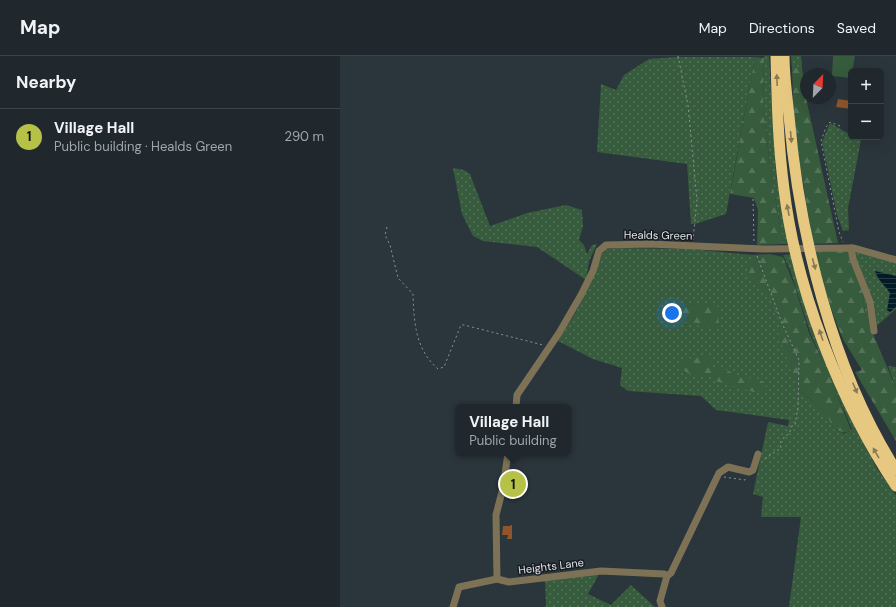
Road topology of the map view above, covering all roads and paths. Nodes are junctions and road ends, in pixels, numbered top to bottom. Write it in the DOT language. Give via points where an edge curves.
graph roads {
  1 [pos="678,56"];
  2 [pos="776,56"];
  3 [pos="784,56"];
  4 [pos="840,126"];
  5 [pos="753,199"];
  6 [pos="387,227"];
  7 [pos="692,246"];
  8 [pos="845,248"];
  9 [pos="758,250"];
  10 [pos="896,260"];
  11 [pos="874,331"];
  12 [pos="550,346"];
  13 [pos="516,404"];
  14 [pos="506,456"];
  15 [pos="760,458"];
  16 [pos="896,470"];
  17 [pos="749,475"];
  18 [pos="718,476"];
  19 [pos="896,486"];
  20 [pos="667,576"];
  21 [pos="497,579"];
  22 [pos="453,607"];
  23 [pos="662,607"];
  1 -- 7 [label="path" via="688,105 697,200"];
  19 -- 2 [label="highway, one-way" via="873,449 835,372 802,275 784,190 778,128"];
  3 -- 16 [label="highway, one-way" via="791,144 801,215 829,321 872,428"];
  4 -- 8 [label="path" via="830,122 821,140 839,232"];
  5 -- 9 [label="path"];
  6 -- 12 [label="path" via="385,235 398,278 413,294 417,339 432,364 438,369 444,367 457,333 464,325"];
  7 -- 9 [label="street, Healds Green"];
  7 -- 12 [label="street, Healds Green" via="606,245 599,250 581,295"];
  8 -- 9 [label="street, Healds Green"];
  8 -- 10 [label="street, Healds Green"];
  8 -- 11 [label="street" via="870,302"];
  9 -- 15 [label="path" via="757,260 799,360 798,407 794,425 780,443 781,448"];
  12 -- 13 [label="street, Healds Green" via="517,395"];
  14 -- 21 [label="street" via="503,488 496,516"];
  15 -- 18 [label="street" via="749,472 728,467"];
  17 -- 18 [label="path" via="745,480"];
  18 -- 20 [label="street" via="671,573"];
  20 -- 21 [label="street, Heights Lane" via="601,571 509,582"];
  20 -- 23 [label="street" via="660,601"];
  21 -- 22 [label="street, Heights Lane" via="459,587"];
}
